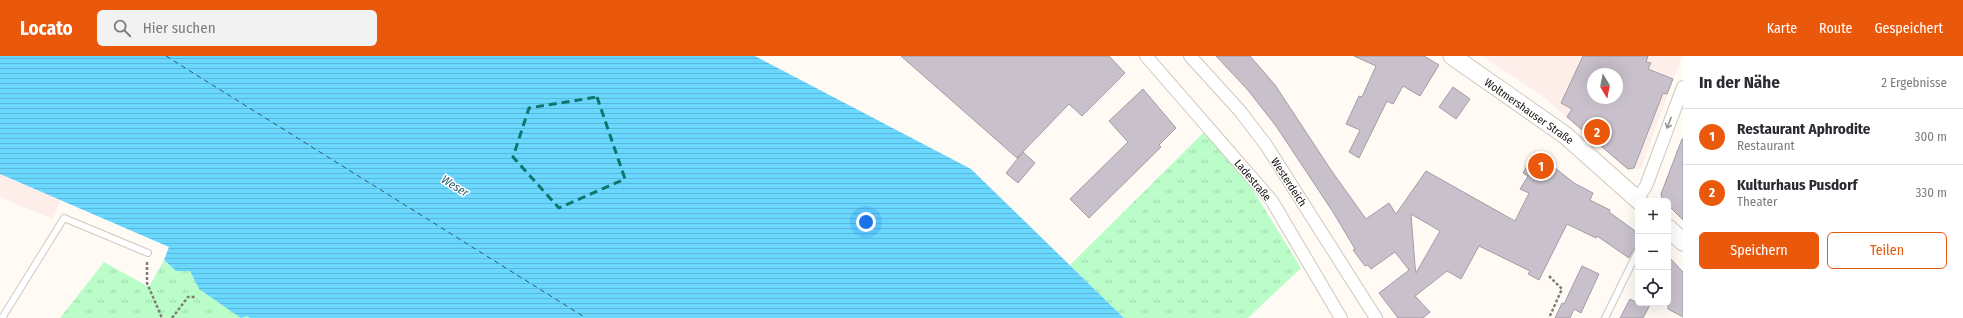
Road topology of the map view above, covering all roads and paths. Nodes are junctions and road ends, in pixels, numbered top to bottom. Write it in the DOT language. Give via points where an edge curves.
graph roads {
  1 [pos="1146,56"];
  2 [pos="1190,56"];
  3 [pos="1452,56"];
  4 [pos="1683,87"];
  5 [pos="1636,198"];
  6 [pos="1639,198"];
  7 [pos="1671,231"];
  8 [pos="1683,242"];
  9 [pos="148,254"];
  10 [pos="1635,257"];
  11 [pos="1549,276"];
  12 [pos="195,297"];
  13 [pos="3,317"];
  14 [pos="162,318"];
  15 [pos="172,318"];
  16 [pos="1341,318"];
  17 [pos="1376,318"];
  18 [pos="1550,318"];
  19 [pos="1605,318"];
  1 -- 16 [label="street, Ladestraße" via="1272,201"];
  2 -- 17 [label="street, Westerdeich" via="1240,111 1266,145"];
  3 -- 5 [label="street, Woltmershauser Straße" via="1565,135"];
  4 -- 6 [label="street, one-way"];
  7 -- 8 [label="street"];
  9 -- 13 [label="lane" via="64,218"];
  9 -- 14 [label="path" via="147,283"];
  10 -- 19 [label="lane"];
  11 -- 18 [label="path" via="1562,289"];
  12 -- 15 [label="path" via="188,298"];
}
